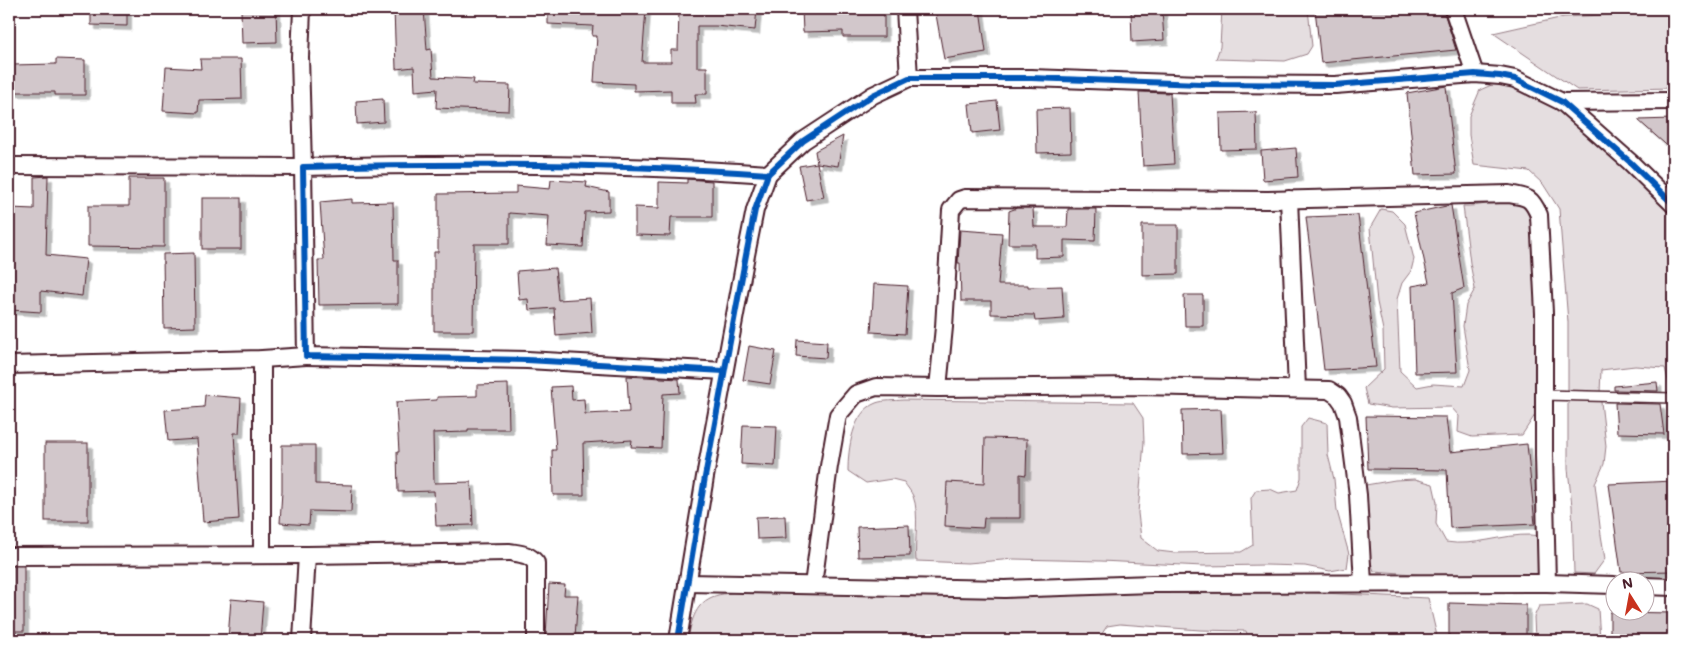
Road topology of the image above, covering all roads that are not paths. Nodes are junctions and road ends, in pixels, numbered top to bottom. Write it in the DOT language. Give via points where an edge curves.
graph roads {
  1 [pos="302,9"];
  2 [pos="905,9"];
  3 [pos="1453,9"];
  4 [pos="1475,74"];
  5 [pos="910,78"];
  6 [pos="1673,101"];
  7 [pos="1562,102"];
  8 [pos="9,166"];
  9 [pos="303,167"];
  10 [pos="768,174"];
  11 [pos="1289,199"];
  12 [pos="1673,204"];
  13 [pos="306,356"];
  14 [pos="262,359"];
  15 [pos="9,364"];
  16 [pos="724,371"];
  17 [pos="938,388"];
  18 [pos="1297,389"];
  19 [pos="1544,395"];
  20 [pos="1673,398"];
  21 [pos="262,555"];
  22 [pos="306,555"];
  23 [pos="9,556"];
  24 [pos="687,583"];
  25 [pos="1363,583"];
  26 [pos="1546,583"];
  27 [pos="813,585"];
  28 [pos="1604,585"];
  29 [pos="1654,586"];
  30 [pos="1673,587"];
  31 [pos="302,640"];
  32 [pos="536,640"];
  33 [pos="678,640"];
  1 -- 9 [label="street"];
  2 -- 5 [label="street"];
  3 -- 4 [label="street"];
  4 -- 5 [label="street" via="1335,85"];
  4 -- 7 [label="street" via="1515,79"];
  5 -- 10 [label="street" via="873,95 803,141"];
  6 -- 7 [label="street"];
  7 -- 12 [label="street"];
  8 -- 9 [label="street"];
  9 -- 10 [label="street" via="505,165"];
  9 -- 13 [label="street"];
  10 -- 16 [label="street" via="755,210"];
  11 -- 17 [label="street" via="958,200 951,210"];
  11 -- 18 [label="street"];
  11 -- 19 [label="street" via="1509,194 1524,196 1534,203 1539,215"];
  13 -- 14 [label="street"];
  13 -- 16 [label="street" via="527,360"];
  14 -- 15 [label="street"];
  14 -- 21 [label="street"];
  16 -- 24 [label="street"];
  17 -- 18 [label="street" via="1139,386"];
  17 -- 27 [label="street" via="876,387 856,394 838,415"];
  18 -- 25 [label="street" via="1329,390 1343,403 1348,417 1358,495"];
  19 -- 20 [label="lane"];
  19 -- 26 [label="street"];
  21 -- 22 [label="street"];
  21 -- 23 [label="street"];
  22 -- 31 [label="street"];
  22 -- 32 [label="street" via="510,552 526,555 536,564"];
  24 -- 27 [label="street"];
  24 -- 33 [label="street"];
  25 -- 26 [label="street"];
  25 -- 27 [label="street" via="1152,584 1005,589"];
  26 -- 28 [label="street"];
  29 -- 30 [label="street"];
}
